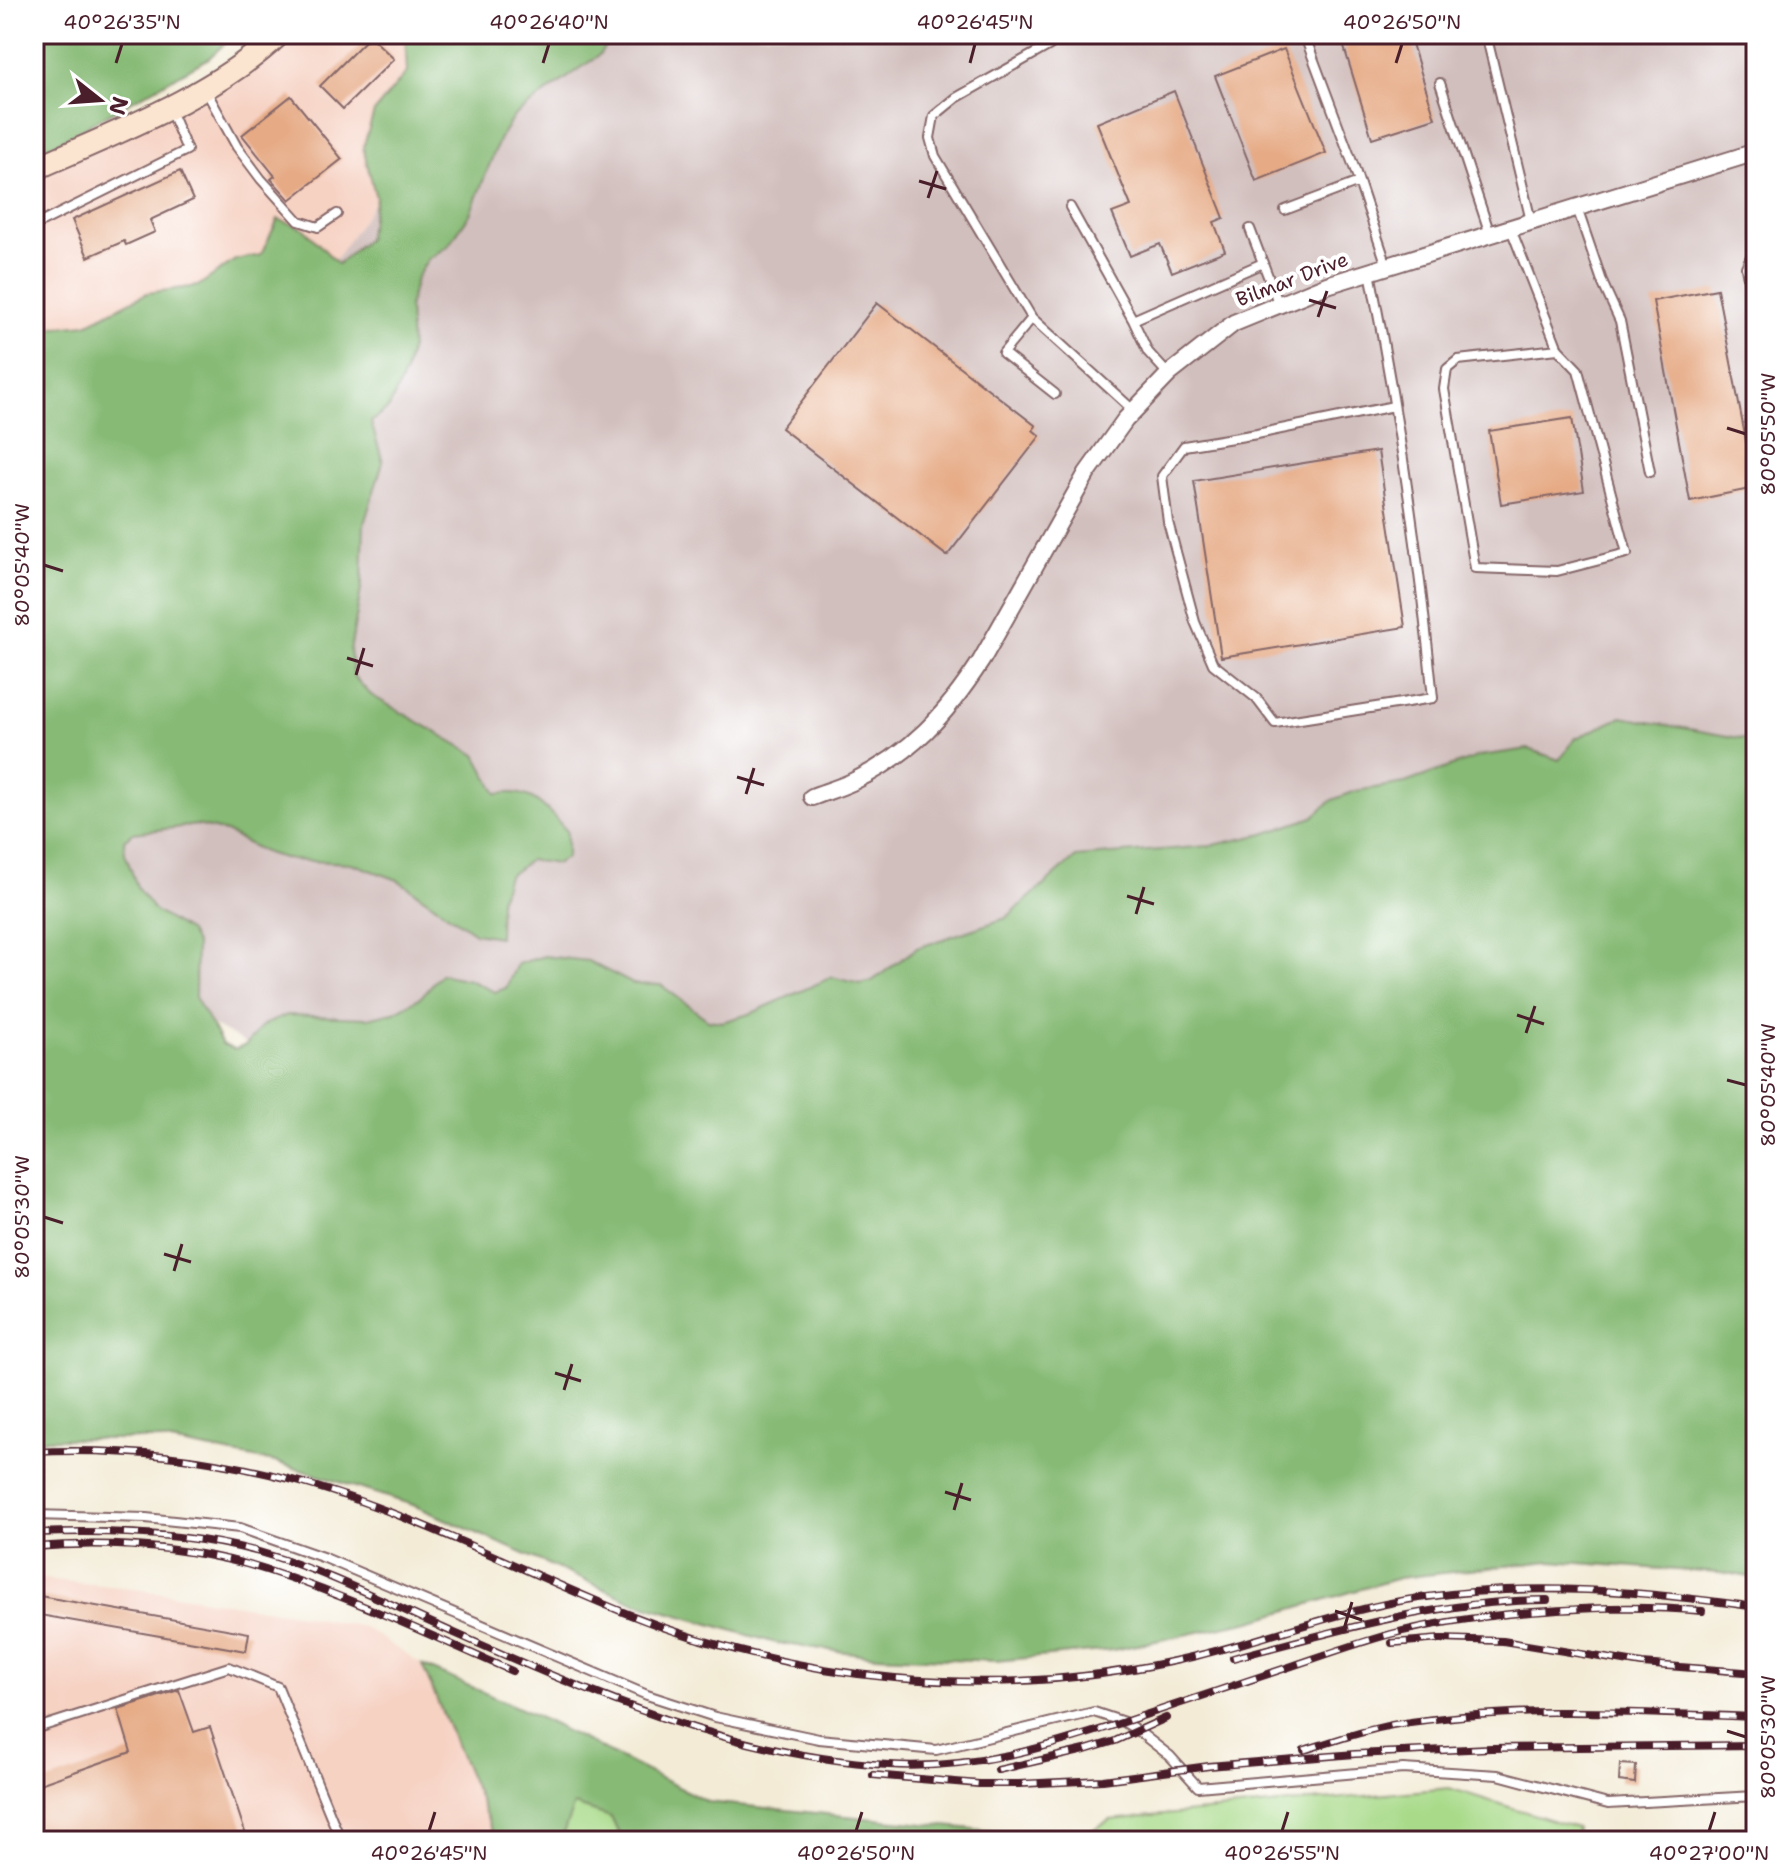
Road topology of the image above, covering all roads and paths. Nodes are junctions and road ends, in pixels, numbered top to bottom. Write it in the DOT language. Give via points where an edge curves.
graph roads {
  1 [pos="279,34"];
  2 [pos="1304,34"];
  3 [pos="1486,34"];
  4 [pos="1050,45"];
  5 [pos="1440,83"];
  6 [pos="204,88"];
  7 [pos="169,107"];
  8 [pos="1756,152"];
  9 [pos="34,169"];
  10 [pos="1359,182"];
  11 [pos="1070,207"];
  12 [pos="1577,207"];
  13 [pos="1285,210"];
  14 [pos="337,214"];
  15 [pos="1532,222"];
  16 [pos="34,226"];
  17 [pos="1511,228"];
  18 [pos="1250,229"];
  19 [pos="1490,234"];
  20 [pos="1756,246"];
  21 [pos="1263,263"];
  22 [pos="1387,266"];
  23 [pos="1370,272"];
  24 [pos="1752,279"];
  25 [pos="1279,305"];
  26 [pos="1032,318"];
  27 [pos="1133,320"];
  28 [pos="1756,323"];
  29 [pos="1558,349"];
  30 [pos="1169,374"];
  31 [pos="1055,394"];
  32 [pos="1394,406"];
  33 [pos="1133,410"];
  34 [pos="1650,472"];
  35 [pos="812,797"];
  36 [pos="34,1515"];
  37 [pos="34,1729"];
  38 [pos="1756,1796"];
  39 [pos="343,1841"];
  1 -- 6 [label="main road"];
  2 -- 10 [label="lane"];
  3 -- 15 [label="lane"];
  4 -- 26 [label="lane" via="956,98 934,116 930,138 935,156"];
  5 -- 19 [label="lane"];
  6 -- 7 [label="main road"];
  6 -- 14 [label="lane" via="237,147 299,221 318,227"];
  7 -- 9 [label="main road"];
  7 -- 16 [label="lane" via="187,150"];
  8 -- 12 [label="street, Bilmar Drive"];
  10 -- 13 [label="lane"];
  10 -- 22 [label="lane"];
  11 -- 27 [label="lane"];
  12 -- 15 [label="street, Bilmar Drive"];
  12 -- 34 [label="lane" via="1620,321"];
  15 -- 17 [label="street, Bilmar Drive"];
  17 -- 19 [label="street, Bilmar Drive"];
  17 -- 29 [label="lane"];
  18 -- 21 [label="lane"];
  19 -- 22 [label="street, Bilmar Drive"];
  20 -- 24 [label="lane" via="1746,267"];
  21 -- 25 [label="lane"];
  21 -- 27 [label="lane"];
  22 -- 23 [label="street, Bilmar Drive"];
  23 -- 25 [label="street, Bilmar Drive"];
  23 -- 32 [label="lane"];
  24 -- 28 [label="lane"];
  25 -- 30 [label="street, Bilmar Drive" via="1234,323"];
  26 -- 31 [label="lane" via="1003,353"];
  26 -- 33 [label="lane"];
  27 -- 30 [label="lane" via="1148,352"];
  29 -- 29 [label="lane" via="1458,360 1447,369 1444,389 1475,568 1557,571 1627,553 1578,370"];
  30 -- 33 [label="street, Bilmar Drive"];
  32 -- 32 [label="lane" via="1433,698 1275,723 1256,698 1213,664 1195,622 1168,522 1162,476 1184,446"];
  33 -- 35 [label="street, Bilmar Drive" via="1087,473 981,661 939,720 901,755 852,783"];
  36 -- 38 [label="lane" via="146,1518 240,1528 325,1558 647,1695 715,1717 819,1739 936,1750 1094,1712 1138,1731 1198,1787 1403,1769 1498,1775 1608,1804"];
  37 -- 39 [label="lane" via="229,1667 278,1687"];
}
